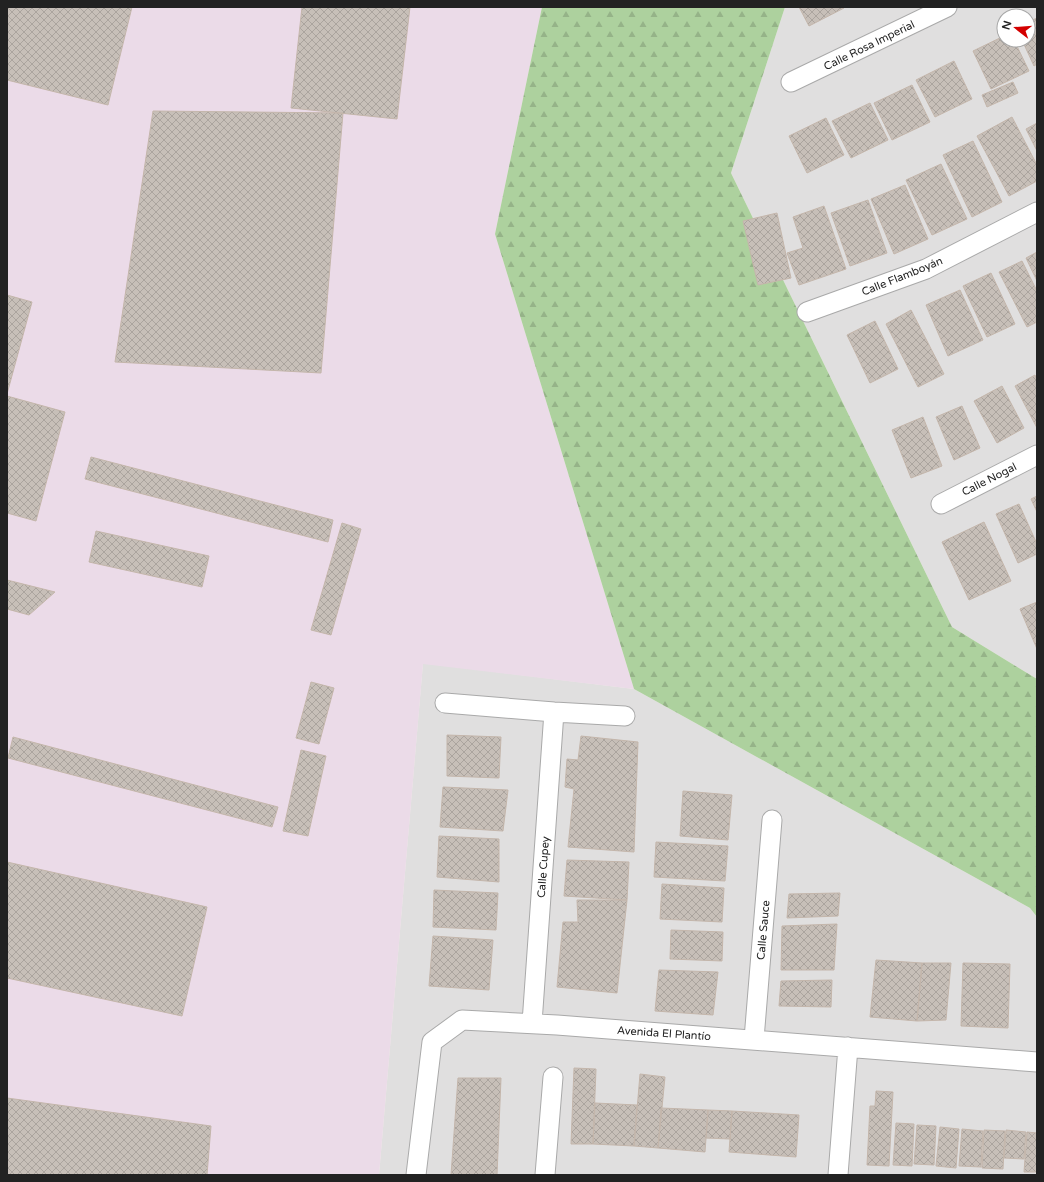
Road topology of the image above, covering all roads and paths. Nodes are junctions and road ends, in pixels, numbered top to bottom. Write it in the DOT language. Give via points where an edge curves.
graph roads {
  1 [pos="947,7"];
  2 [pos="791,82"];
  3 [pos="1037,212"];
  4 [pos="807,312"];
  5 [pos="1037,455"];
  6 [pos="941,504"];
  7 [pos="445,703"];
  8 [pos="554,712"];
  9 [pos="626,716"];
  10 [pos="772,820"];
  11 [pos="532,1023"];
  12 [pos="754,1039"];
  13 [pos="848,1047"];
  14 [pos="1037,1062"];
  15 [pos="553,1077"];
  16 [pos="416,1175"];
  17 [pos="545,1175"];
  18 [pos="838,1175"];
  1 -- 2 [label="street, Calle Rosa Imperial"];
  3 -- 4 [label="street, Calle Flamboyán" via="926,269"];
  5 -- 6 [label="street, Calle Nogal"];
  7 -- 8 [label="street"];
  8 -- 9 [label="street"];
  8 -- 11 [label="street, Calle Cupey"];
  10 -- 12 [label="street, Calle Sauce"];
  11 -- 12 [label="street, Avenida El Plantío"];
  11 -- 16 [label="street, Avenida El Plantío" via="462,1020 432,1042"];
  12 -- 13 [label="street, Avenida El Plantío"];
  13 -- 14 [label="street, Avenida El Plantío"];
  13 -- 18 [label="street"];
  15 -- 17 [label="street"];
}
